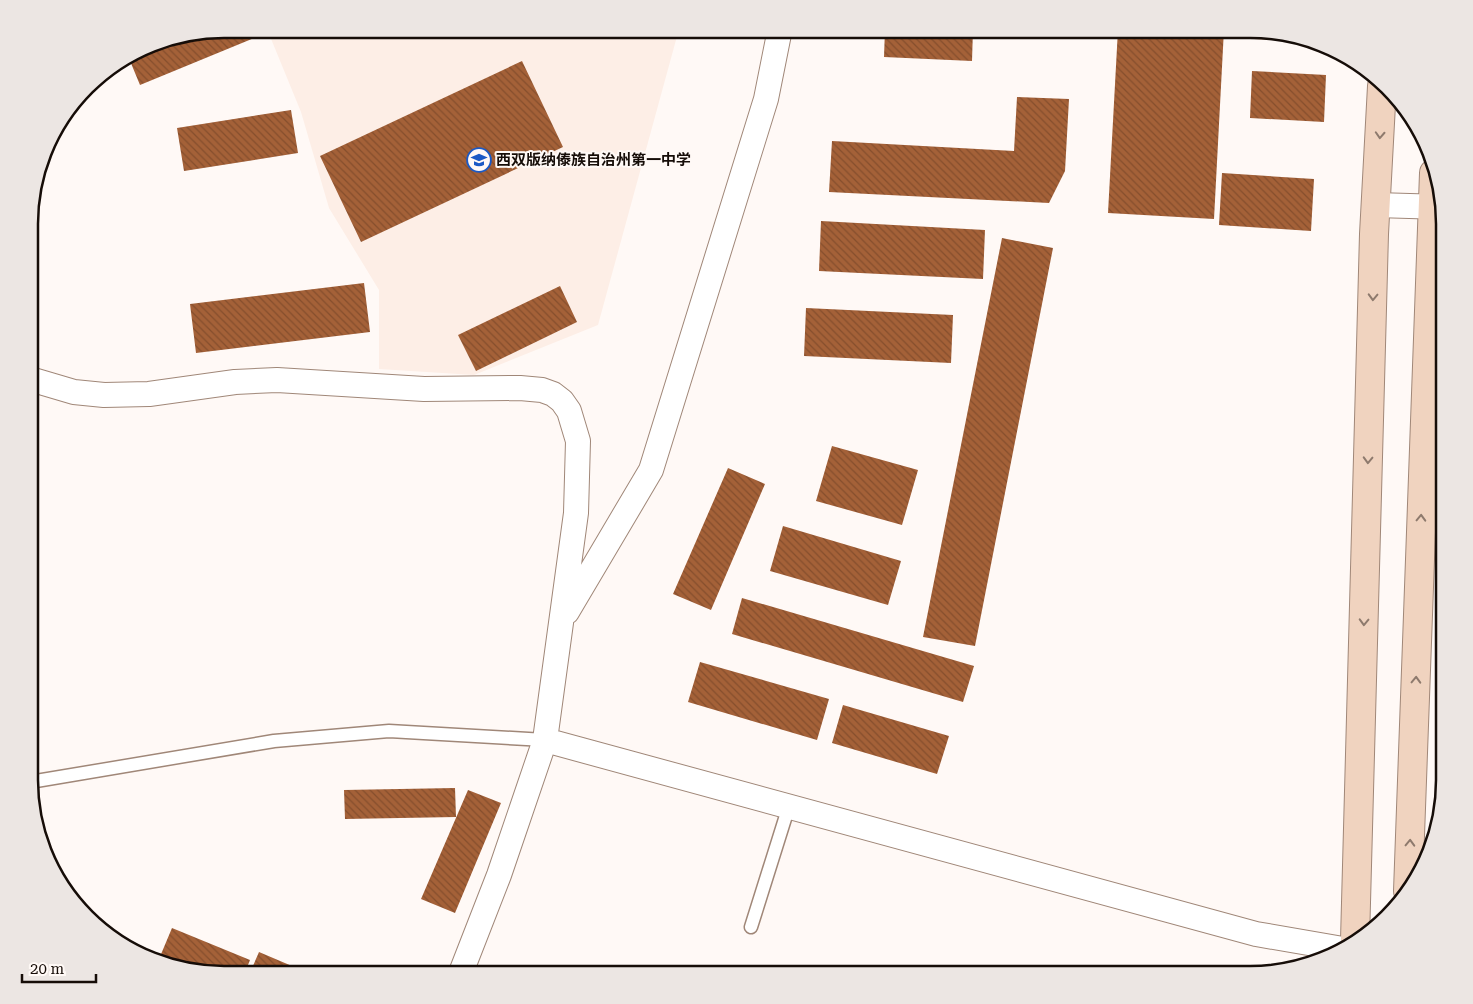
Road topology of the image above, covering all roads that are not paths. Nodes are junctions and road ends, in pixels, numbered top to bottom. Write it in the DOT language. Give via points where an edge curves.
graph roads {
  1 [pos="778,38"];
  2 [pos="1382,93"];
  3 [pos="1376,205"];
  4 [pos="1435,207"];
  5 [pos="1436,253"];
  6 [pos="38,381"];
  7 [pos="562,622"];
  8 [pos="545,740"];
  9 [pos="38,781"];
  10 [pos="789,806"];
  11 [pos="1409,877"];
  12 [pos="751,928"];
  13 [pos="1355,933"];
  14 [pos="1332,947"];
  15 [pos="464,966"];
  1 -- 7 [label="street" via="766,99 652,470"];
  2 -- 3 [label="main road, one-way"];
  3 -- 4 [label="street"];
  3 -- 13 [label="main road, one-way"];
  11 -- 5 [label="main road, one-way"];
  6 -- 7 [label="street" via="74,392 104,395 150,394 234,382 277,380 424,389 520,388 553,394 569,411 574,424 579,462 576,514"];
  7 -- 8 [label="street"];
  8 -- 9 [label="lane" via="380,732 274,741"];
  8 -- 10 [label="street"];
  8 -- 15 [label="street" via="499,875"];
  10 -- 12 [label="lane"];
  10 -- 14 [label="street" via="1256,934"];
}
